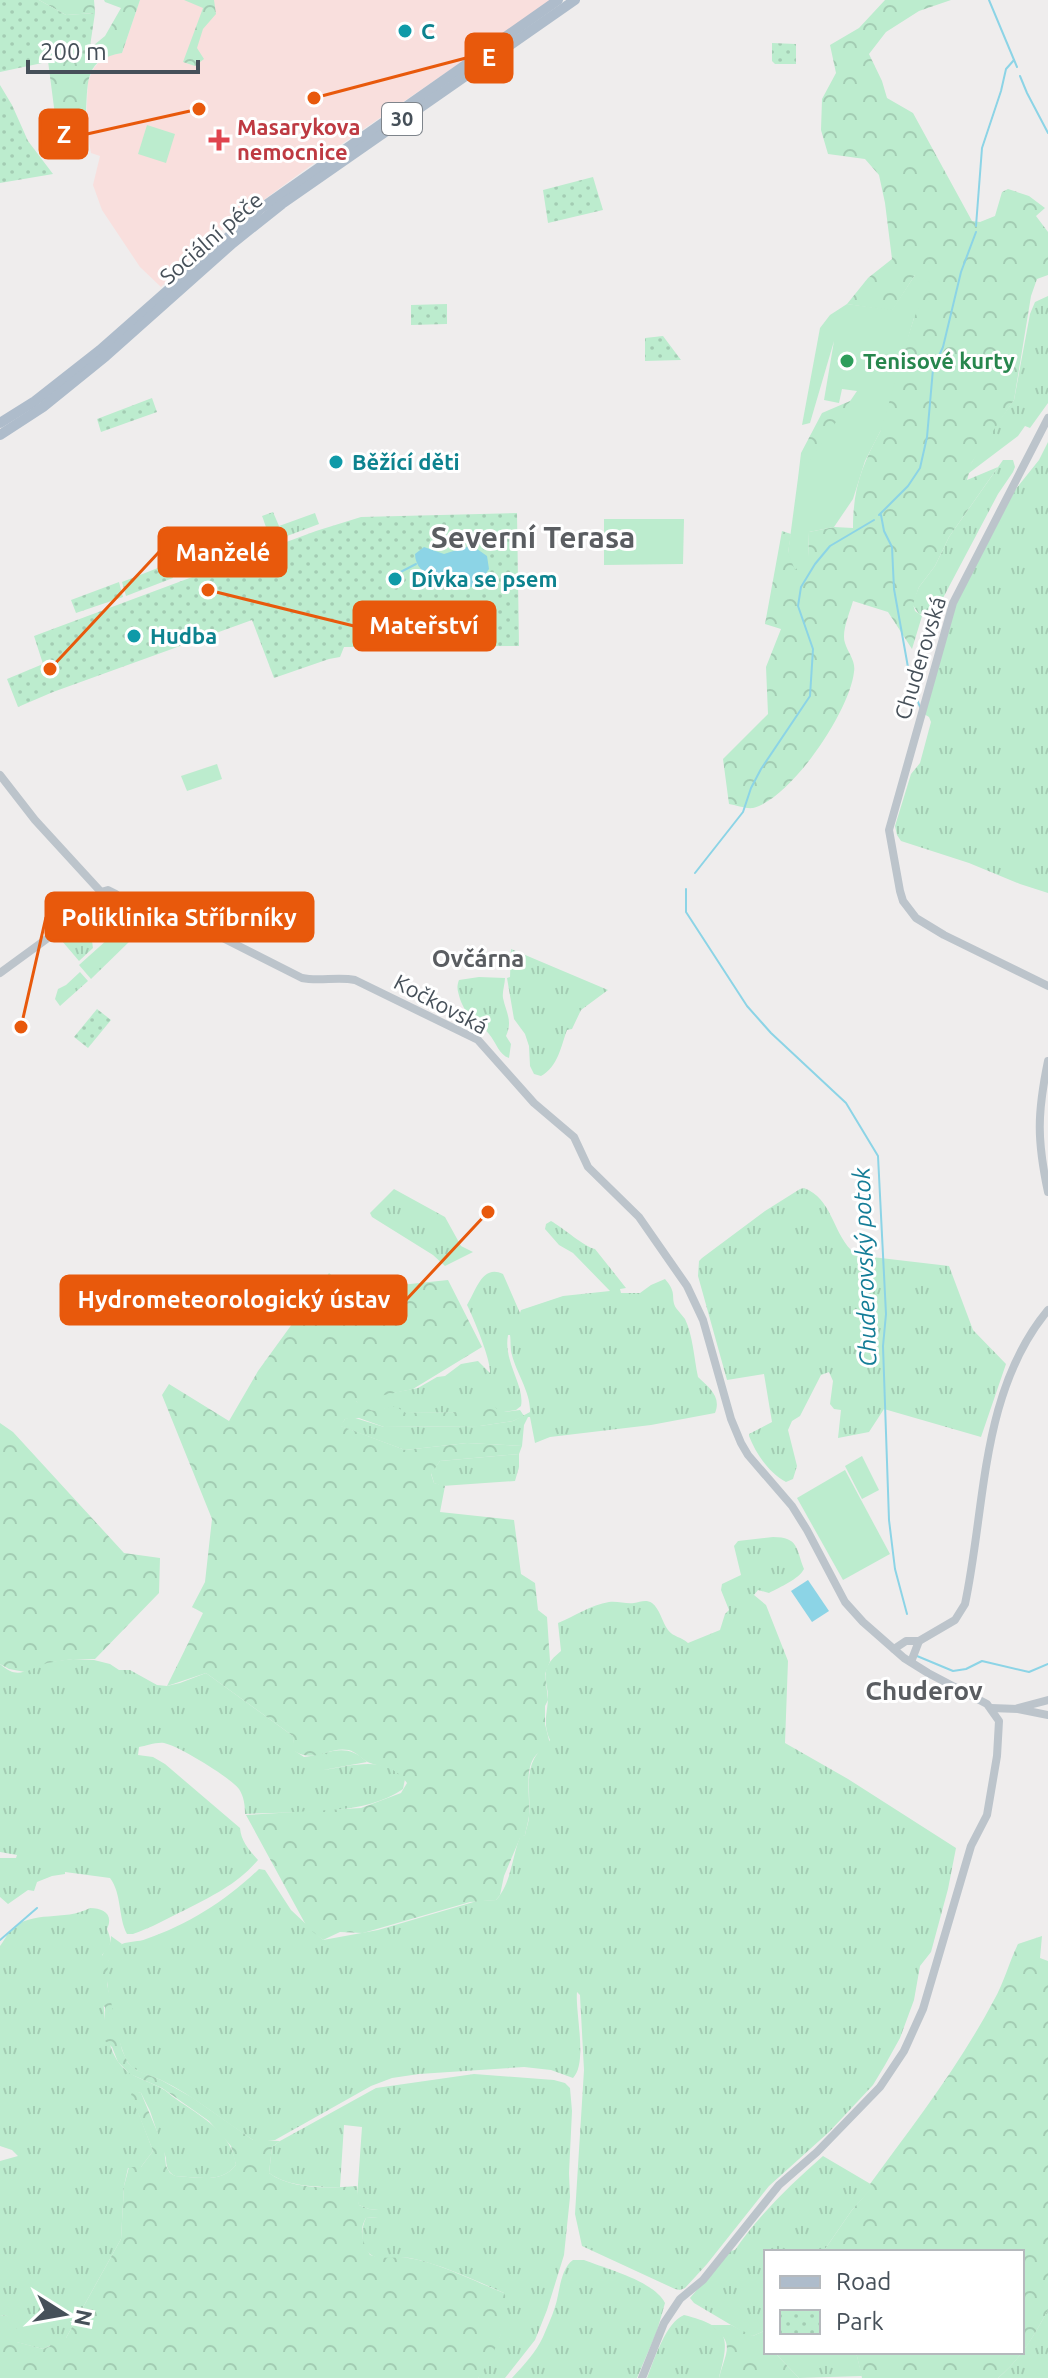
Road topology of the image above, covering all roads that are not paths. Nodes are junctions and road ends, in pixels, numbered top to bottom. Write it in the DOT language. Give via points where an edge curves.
graph roads {
  1 [pos="558,0"];
  2 [pos="575,0"];
  3 [pos="1048,418"];
  4 [pos="0,423"];
  5 [pos="0,435"];
  6 [pos="0,775"];
  7 [pos="101,892"];
  8 [pos="98,905"];
  9 [pos="116,908"];
  10 [pos="0,973"];
  11 [pos="1048,986"];
  12 [pos="1048,1061"];
  13 [pos="1048,1192"];
  14 [pos="1048,1310"];
  15 [pos="894,1649"];
  16 [pos="913,1649"];
  17 [pos="1048,1700"];
  18 [pos="991,1708"];
  19 [pos="1017,1709"];
  20 [pos="1048,1715"];
  21 [pos="642,2378"];
  1 -- 4 [label="main road, Sociální péče / 30" via="260,209 100,350"];
  2 -- 5 [label="main road, Sociální péče / 30" via="282,204 106,356"];
  3 -- 11 [label="street, Chuderovská" via="953,603 889,830 903,901 916,918"];
  6 -- 7 [label="street"];
  7 -- 8 [label="street"];
  7 -- 9 [label="street" via="116,894"];
  8 -- 9 [label="street" via="106,911"];
  8 -- 10 [label="street"];
  9 -- 15 [label="street, Kočkovská" via="143,924 205,929 302,978 355,980 478,1040 534,1103 574,1137 588,1167 639,1217 670,1261 703,1320 741,1443 792,1506 845,1602"];
  12 -- 13 [label="street" via="1038,1123"];
  14 -- 16 [label="street" via="1013,1364 998,1411 965,1604 955,1620"];
  15 -- 16 [label="street, Kočkovská"];
  15 -- 16 [label="street"];
  16 -- 18 [label="street, Kočkovská"];
  17 -- 19 [label="street"];
  18 -- 19 [label="street"];
  18 -- 21 [label="street" via="1000,1728 987,1815 971,1846 923,2009 904,2051 880,2087 779,2185 703,2280 680,2299 664,2323"];
  19 -- 20 [label="street"];
}
